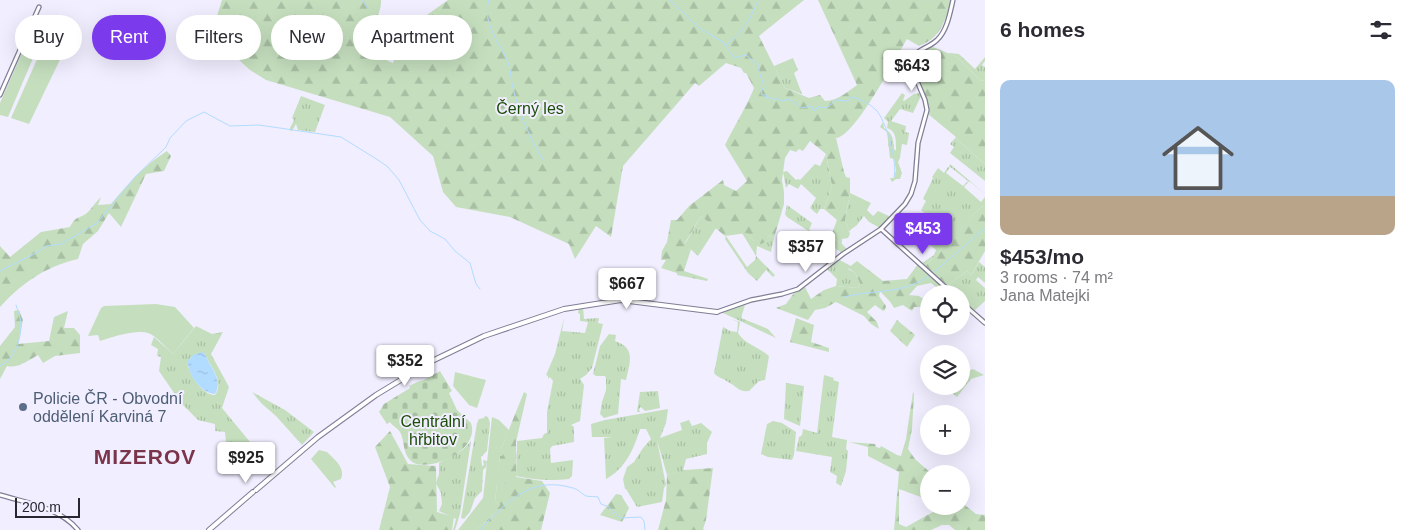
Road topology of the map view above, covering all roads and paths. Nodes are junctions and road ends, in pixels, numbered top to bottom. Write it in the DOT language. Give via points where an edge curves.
graph roads {
  1 [pos="953,0"];
  2 [pos="39,7"];
  3 [pos="0,95"];
  4 [pos="881,229"];
  5 [pos="943,285"];
  6 [pos="970,310"];
  7 [pos="717,312"];
  8 [pos="985,323"];
  9 [pos="0,495"];
  10 [pos="78,530"];
  11 [pos="209,530"];
  1 -- 4 [label="street" via="940,37 913,57 927,110 918,143 915,181 905,204"];
  2 -- 3 [label="street"];
  4 -- 5 [label="street"];
  4 -- 7 [label="street" via="842,254 798,289"];
  6 -- 8 [label="street"];
  7 -- 11 [label="main road" via="621,300 564,309 484,336 432,361 376,395 318,437"];
  9 -- 10 [label="street" via="57,513 70,520"];
}
